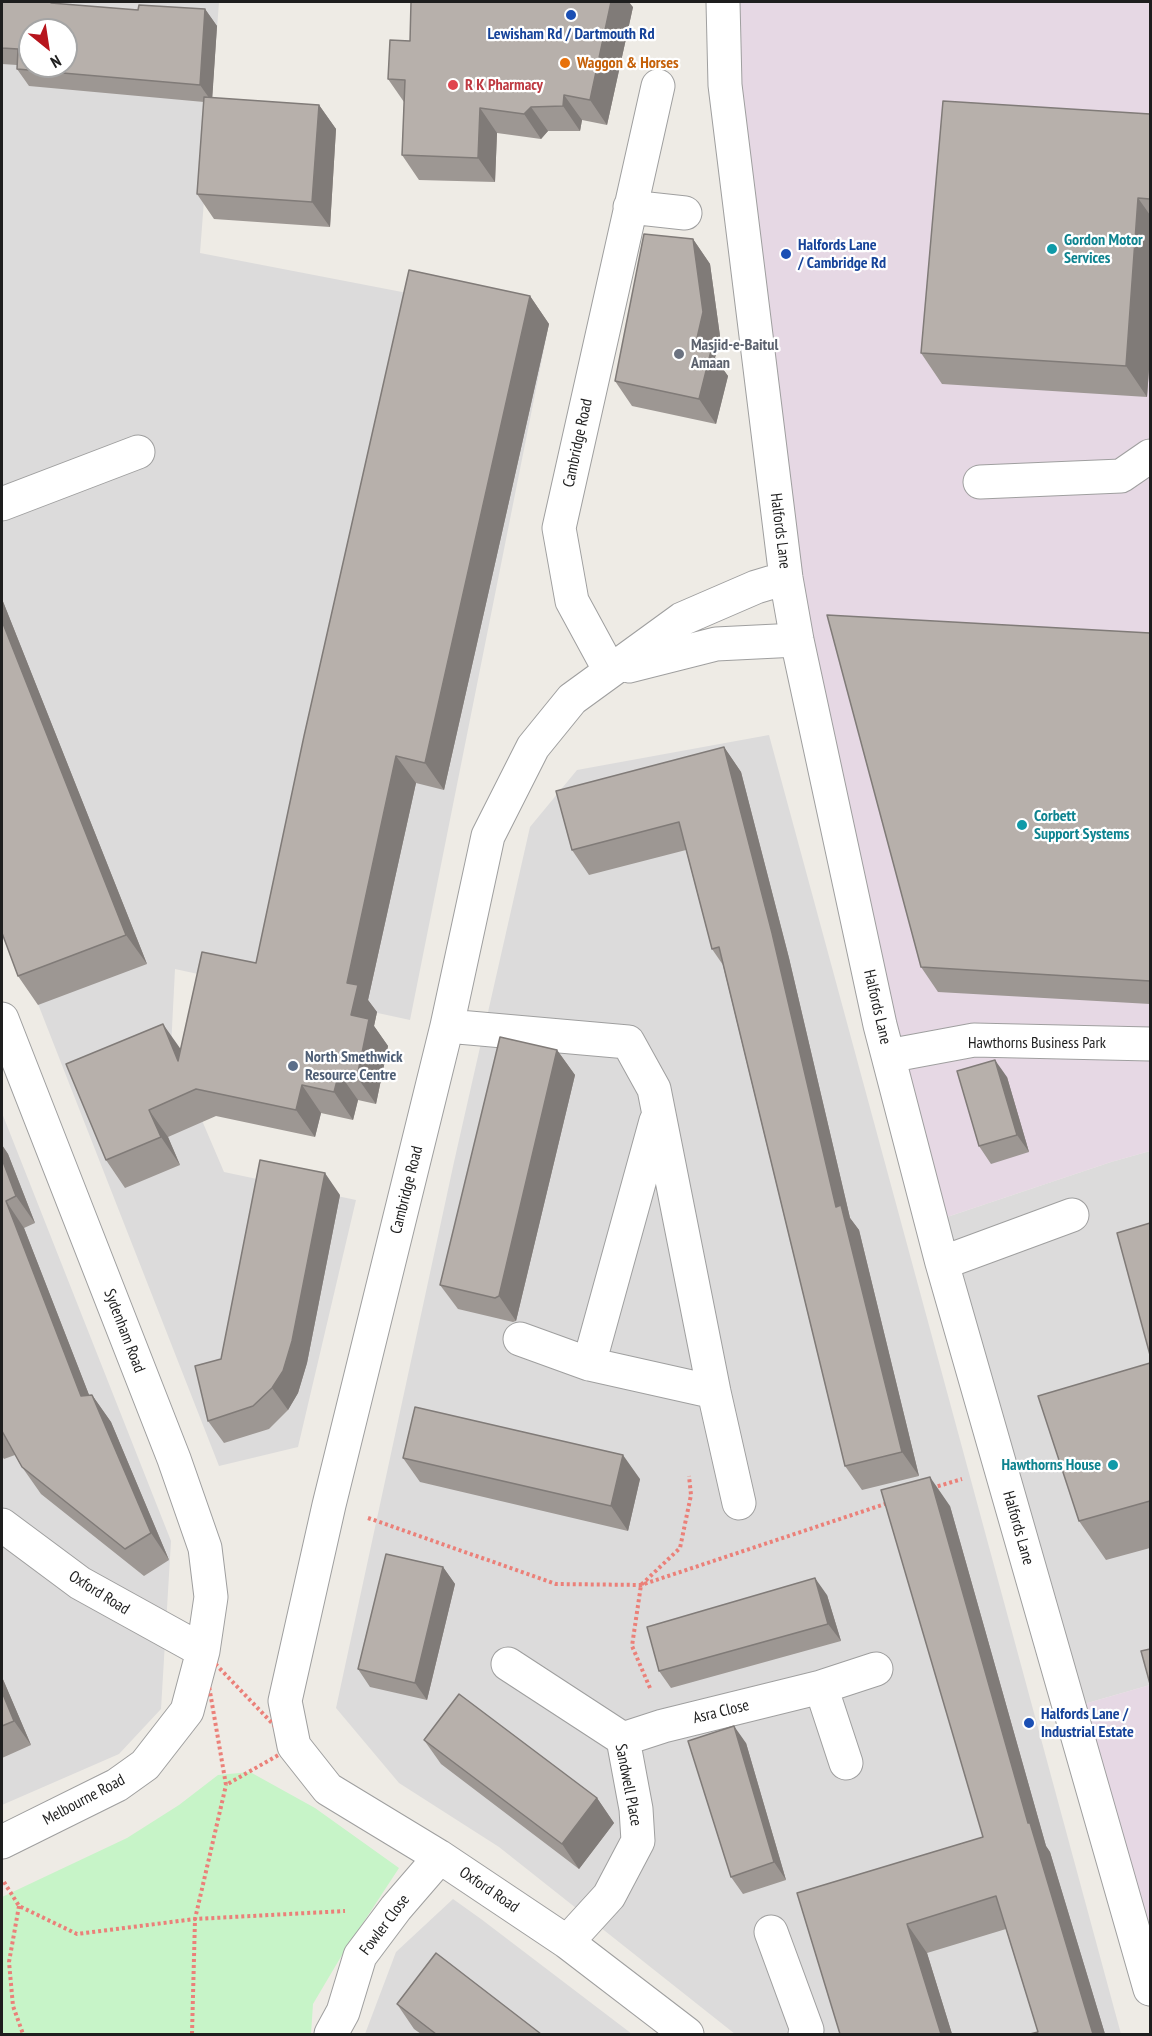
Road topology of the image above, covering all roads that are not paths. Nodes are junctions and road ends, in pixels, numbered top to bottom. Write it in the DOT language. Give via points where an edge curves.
graph roads {
  1 [pos="723,2"];
  2 [pos="658,86"];
  3 [pos="630,207"];
  4 [pos="685,213"];
  5 [pos="138,452"];
  6 [pos="1150,456"];
  7 [pos="980,482"];
  8 [pos="2,504"];
  9 [pos="786,578"];
  10 [pos="797,640"];
  11 [pos="610,671"];
  12 [pos="2,1019"];
  13 [pos="447,1026"];
  14 [pos="1150,1044"];
  15 [pos="888,1056"];
  16 [pos="658,1113"];
  17 [pos="1072,1215"];
  18 [pos="942,1263"];
  19 [pos="520,1339"];
  20 [pos="589,1364"];
  21 [pos="714,1392"];
  22 [pos="740,1503"];
  23 [pos="2,1525"];
  24 [pos="202,1651"];
  25 [pos="508,1664"];
  26 [pos="876,1669"];
  27 [pos="821,1687"];
  28 [pos="623,1739"];
  29 [pos="294,1746"];
  30 [pos="846,1763"];
  31 [pos="2,1842"];
  32 [pos="440,1857"];
  33 [pos="771,1932"];
  34 [pos="567,1942"];
  35 [pos="1150,1989"];
  36 [pos="332,2034"];
  37 [pos="687,2034"];
  38 [pos="805,2034"];
  1 -- 9 [label="street, Halfords Lane" via="725,85"];
  2 -- 3 [label="street, Cambridge Road"];
  3 -- 4 [label="street"];
  3 -- 11 [label="street, Cambridge Road" via="559,528 572,601"];
  5 -- 8 [label="street"];
  6 -- 7 [label="street" via="1121,476"];
  9 -- 10 [label="street, Halfords Lane"];
  9 -- 11 [label="street, Cambridge Road" via="682,620"];
  10 -- 11 [label="street, Cambridge Road" via="716,644"];
  10 -- 15 [label="street, Halfords Lane"];
  11 -- 13 [label="street, Cambridge Road" via="572,699 533,747 488,836"];
  12 -- 24 [label="street, Sydenham Road" via="170,1448 205,1548 211,1597"];
  13 -- 16 [label="street" via="628,1042 654,1089"];
  13 -- 29 [label="street, Cambridge Road" via="285,1701"];
  14 -- 15 [label="street, Hawthorns Business Park" via="974,1040"];
  15 -- 18 [label="street, Halfords Lane"];
  16 -- 20 [label="street"];
  16 -- 21 [label="street"];
  17 -- 18 [label="street"];
  18 -- 35 [label="street, Halfords Lane"];
  19 -- 20 [label="street"];
  20 -- 21 [label="street"];
  21 -- 22 [label="street"];
  23 -- 24 [label="street, Oxford Road" via="80,1583"];
  24 -- 31 [label="street, Melbourne Road" via="187,1711 145,1765 117,1785"];
  25 -- 28 [label="street, Sandwell Place"];
  26 -- 27 [label="street, Asra Close"];
  27 -- 28 [label="street, Asra Close"];
  27 -- 30 [label="street"];
  28 -- 34 [label="street, Sandwell Place" via="638,1841 609,1896"];
  29 -- 32 [label="street, Oxford Road" via="328,1789"];
  32 -- 34 [label="street, Oxford Road"];
  32 -- 36 [label="street, Fowler Close" via="360,1956"];
  33 -- 38 [label="street" via="807,2030"];
  34 -- 37 [label="street, Oxford Road"];
}
